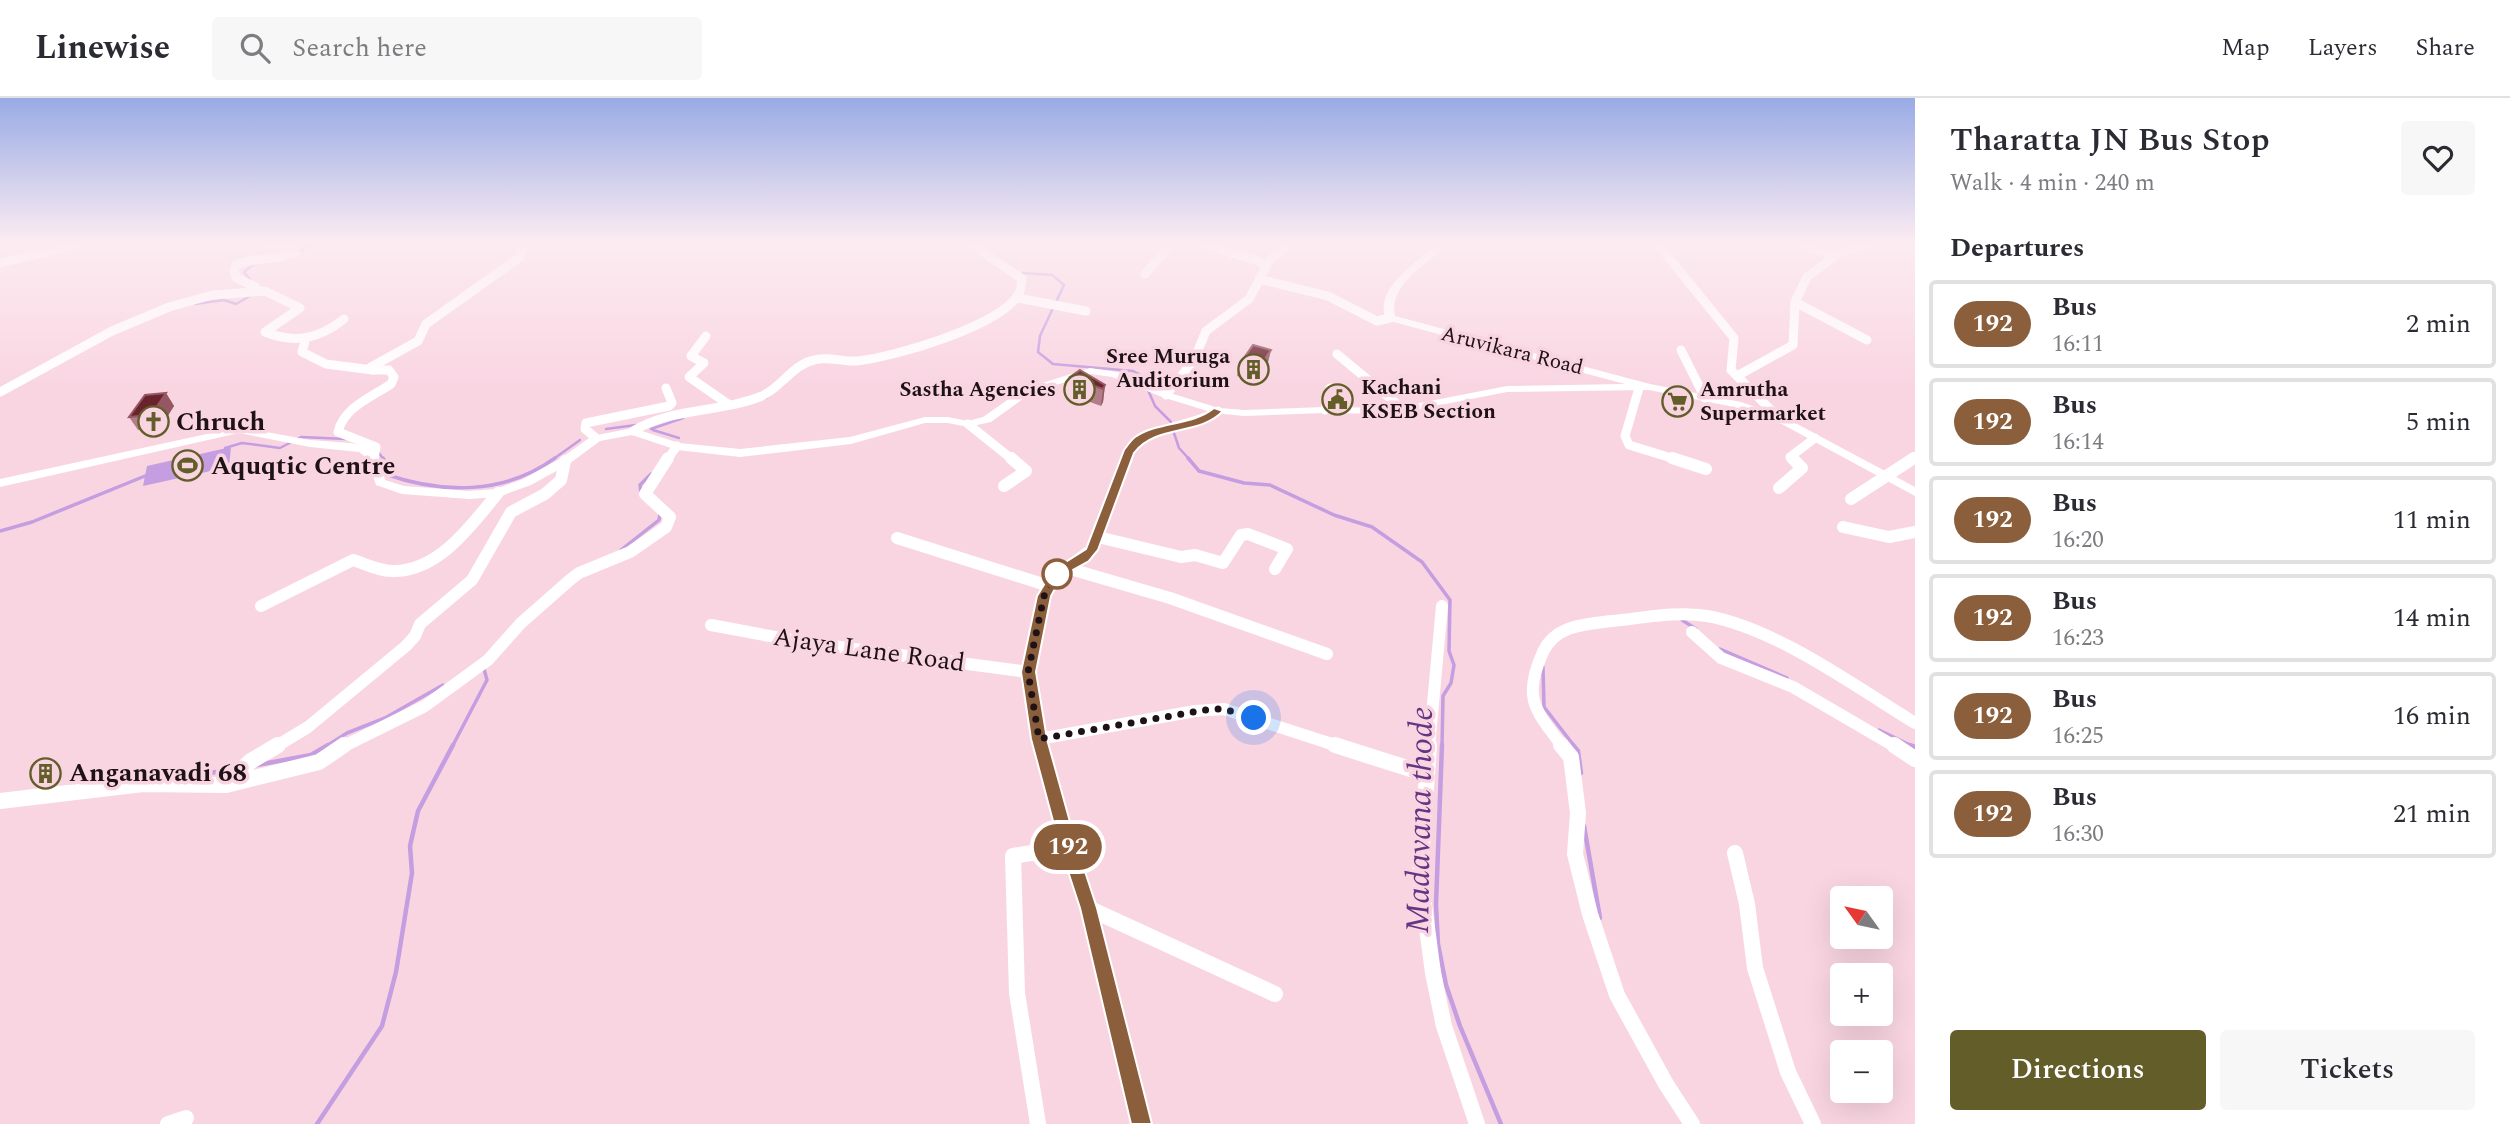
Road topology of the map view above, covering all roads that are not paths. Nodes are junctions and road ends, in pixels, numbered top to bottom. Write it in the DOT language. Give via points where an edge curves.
graph roads {
  1 [pos="247,291"];
  2 [pos="267,291"];
  3 [pos="472,291"];
  4 [pos="1021,291"];
  5 [pos="1253,291"];
  6 [pos="1307,291"];
  7 [pos="1393,291"];
  8 [pos="1696,291"];
  9 [pos="1800,291"];
  10 [pos="1018,298"];
  11 [pos="1795,302"];
  12 [pos="1086,311"];
  13 [pos="1390,318"];
  14 [pos="344,319"];
  15 [pos="706,337"];
  16 [pos="1867,340"];
  17 [pos="305,341"];
  18 [pos="1681,351"];
  19 [pos="1337,354"];
  20 [pos="373,370"];
  21 [pos="1737,376"];
  22 [pos="666,388"];
  23 [pos="1329,388"];
  24 [pos="1644,388"];
  25 [pos="0,391"];
  26 [pos="1166,394"];
  27 [pos="1705,398"];
  28 [pos="728,404"];
  29 [pos="1325,410"];
  30 [pos="1403,410"];
  31 [pos="1218,411"];
  32 [pos="1780,419"];
  33 [pos="968,424"];
  34 [pos="634,431"];
  35 [pos="596,438"];
  36 [pos="1815,438"];
  37 [pos="677,446"];
  38 [pos="1915,458"];
  39 [pos="374,459"];
  40 [pos="565,461"];
  41 [pos="1706,469"];
  42 [pos="1886,475"];
  43 [pos="0,484"];
  44 [pos="1004,486"];
  45 [pos="1779,488"];
  46 [pos="1915,492"];
  47 [pos="498,493"];
  48 [pos="1851,499"];
  49 [pos="1843,527"];
  50 [pos="1915,532"];
  51 [pos="1098,537"];
  52 [pos="897,538"];
  53 [pos="1067,568"];
  54 [pos="1275,569"];
  55 [pos="1049,586"];
  56 [pos="1442,606"];
  57 [pos="261,607"];
  58 [pos="711,625"];
  59 [pos="1692,632"];
  60 [pos="1327,654"];
  61 [pos="1028,672"];
  62 [pos="1915,723"];
  63 [pos="1039,739"];
  64 [pos="1914,756"];
  65 [pos="1426,774"];
  66 [pos="226,785"];
  67 [pos="0,802"];
  68 [pos="1068,847"];
  69 [pos="1735,853"];
  70 [pos="1013,856"];
  71 [pos="1088,908"];
  72 [pos="1275,994"];
  73 [pos="1038,1124"];
  74 [pos="1142,1124"];
  75 [pos="1477,1124"];
  76 [pos="1692,1124"];
  77 [pos="1813,1124"];
  1 -- 25 [label="street" via="212,295 146,315"];
  2 -- 17 [label="street" via="300,307 265,332"];
  3 -- 20 [label="street" via="431,320 418,341 376,363"];
  4 -- 10 [label="street"];
  5 -- 26 [label="street" via="1249,299 1206,331 1194,359"];
  6 -- 13 [label="street" via="1328,296 1377,321"];
  7 -- 13 [label="main road" via="1387,305"];
  8 -- 21 [label="street" via="1734,338 1730,366"];
  9 -- 11 [label="street"];
  10 -- 12 [label="street"];
  10 -- 28 [label="street" via="996,317 926,345 855,361 813,360 791,372 773,391"];
  11 -- 16 [label="street"];
  11 -- 21 [label="street" via="1793,345"];
  13 -- 24 [label="main road, Aruvikara Road"];
  14 -- 17 [label="street" via="323,336"];
  15 -- 28 [label="street" via="691,356 703,365 690,377"];
  17 -- 20 [label="street" via="302,352 306,357"];
  18 -- 27 [label="street"];
  19 -- 30 [label="street"];
  20 -- 39 [label="street" via="389,370 394,377 391,384 349,413 338,424 338,432 376,447"];
  21 -- 32 [label="street"];
  22 -- 35 [label="street" via="669,406 586,423 584,429"];
  23 -- 29 [label="street"];
  24 -- 27 [label="main road"];
  24 -- 30 [label="main road" via="1507,389"];
  24 -- 41 [label="street" via="1625,436 1629,446"];
  26 -- 31 [label="main road"];
  26 -- 33 [label="main road" via="1114,373 1090,371 1027,391 987,420"];
  27 -- 32 [label="main road"];
  28 -- 34 [label="street" via="650,422"];
  29 -- 30 [label="main road"];
  29 -- 31 [label="main road"];
  31 -- 51 [label="street" via="1207,419 1139,439 1119,474"];
  32 -- 36 [label="main road"];
  33 -- 37 [label="main road" via="925,419 851,440 740,453"];
  33 -- 44 [label="street" via="1026,471"];
  34 -- 35 [label="main road"];
  34 -- 37 [label="main road"];
  35 -- 40 [label="main road"];
  36 -- 42 [label="main road"];
  36 -- 45 [label="street" via="1790,458 1802,468"];
  37 -- 66 [label="street" via="648,483 645,494 670,517 666,527 630,552 579,573 488,660 425,706 351,740 319,762"];
  38 -- 42 [label="street"];
  39 -- 43 [label="main road" via="368,451 347,446 239,430"];
  39 -- 47 [label="main road" via="380,482 402,490"];
  40 -- 47 [label="main road"];
  40 -- 66 [label="street" via="561,480 511,512 472,580 420,624 406,646 307,727 251,761"];
  42 -- 46 [label="main road"];
  42 -- 48 [label="street"];
  47 -- 57 [label="street" via="460,539 419,566 395,571 353,560"];
  49 -- 50 [label="street" via="1889,537"];
  51 -- 53 [label="street" via="1085,558"];
  51 -- 54 [label="street" via="1223,563 1241,535 1248,534 1287,550"];
  52 -- 55 [label="street"];
  53 -- 55 [label="street"];
  53 -- 60 [label="street" via="1170,598"];
  55 -- 61 [label="street"];
  56 -- 65 [label="street"];
  58 -- 61 [label="street, Ajaya Lane Road"];
  59 -- 64 [label="street" via="1714,656 1773,678"];
  61 -- 63 [label="street"];
  62 -- 76 [label="street" via="1840,675 1745,627 1707,616 1669,615 1586,624 1561,631 1548,641 1535,669 1532,699 1536,712 1570,757 1578,813 1574,854 1594,927 1617,995"];
  63 -- 65 [label="street" via="1224,709"];
  63 -- 68 [label="street"];
  65 -- 75 [label="street" via="1420,874 1433,973 1444,1026"];
  66 -- 67 [label="street" via="143,784"];
  68 -- 70 [label="street"];
  68 -- 71 [label="street"];
  69 -- 77 [label="street" via="1755,968 1788,1072"];
  70 -- 73 [label="street" via="1017,993"];
  71 -- 72 [label="street"];
  71 -- 74 [label="street"];
}
